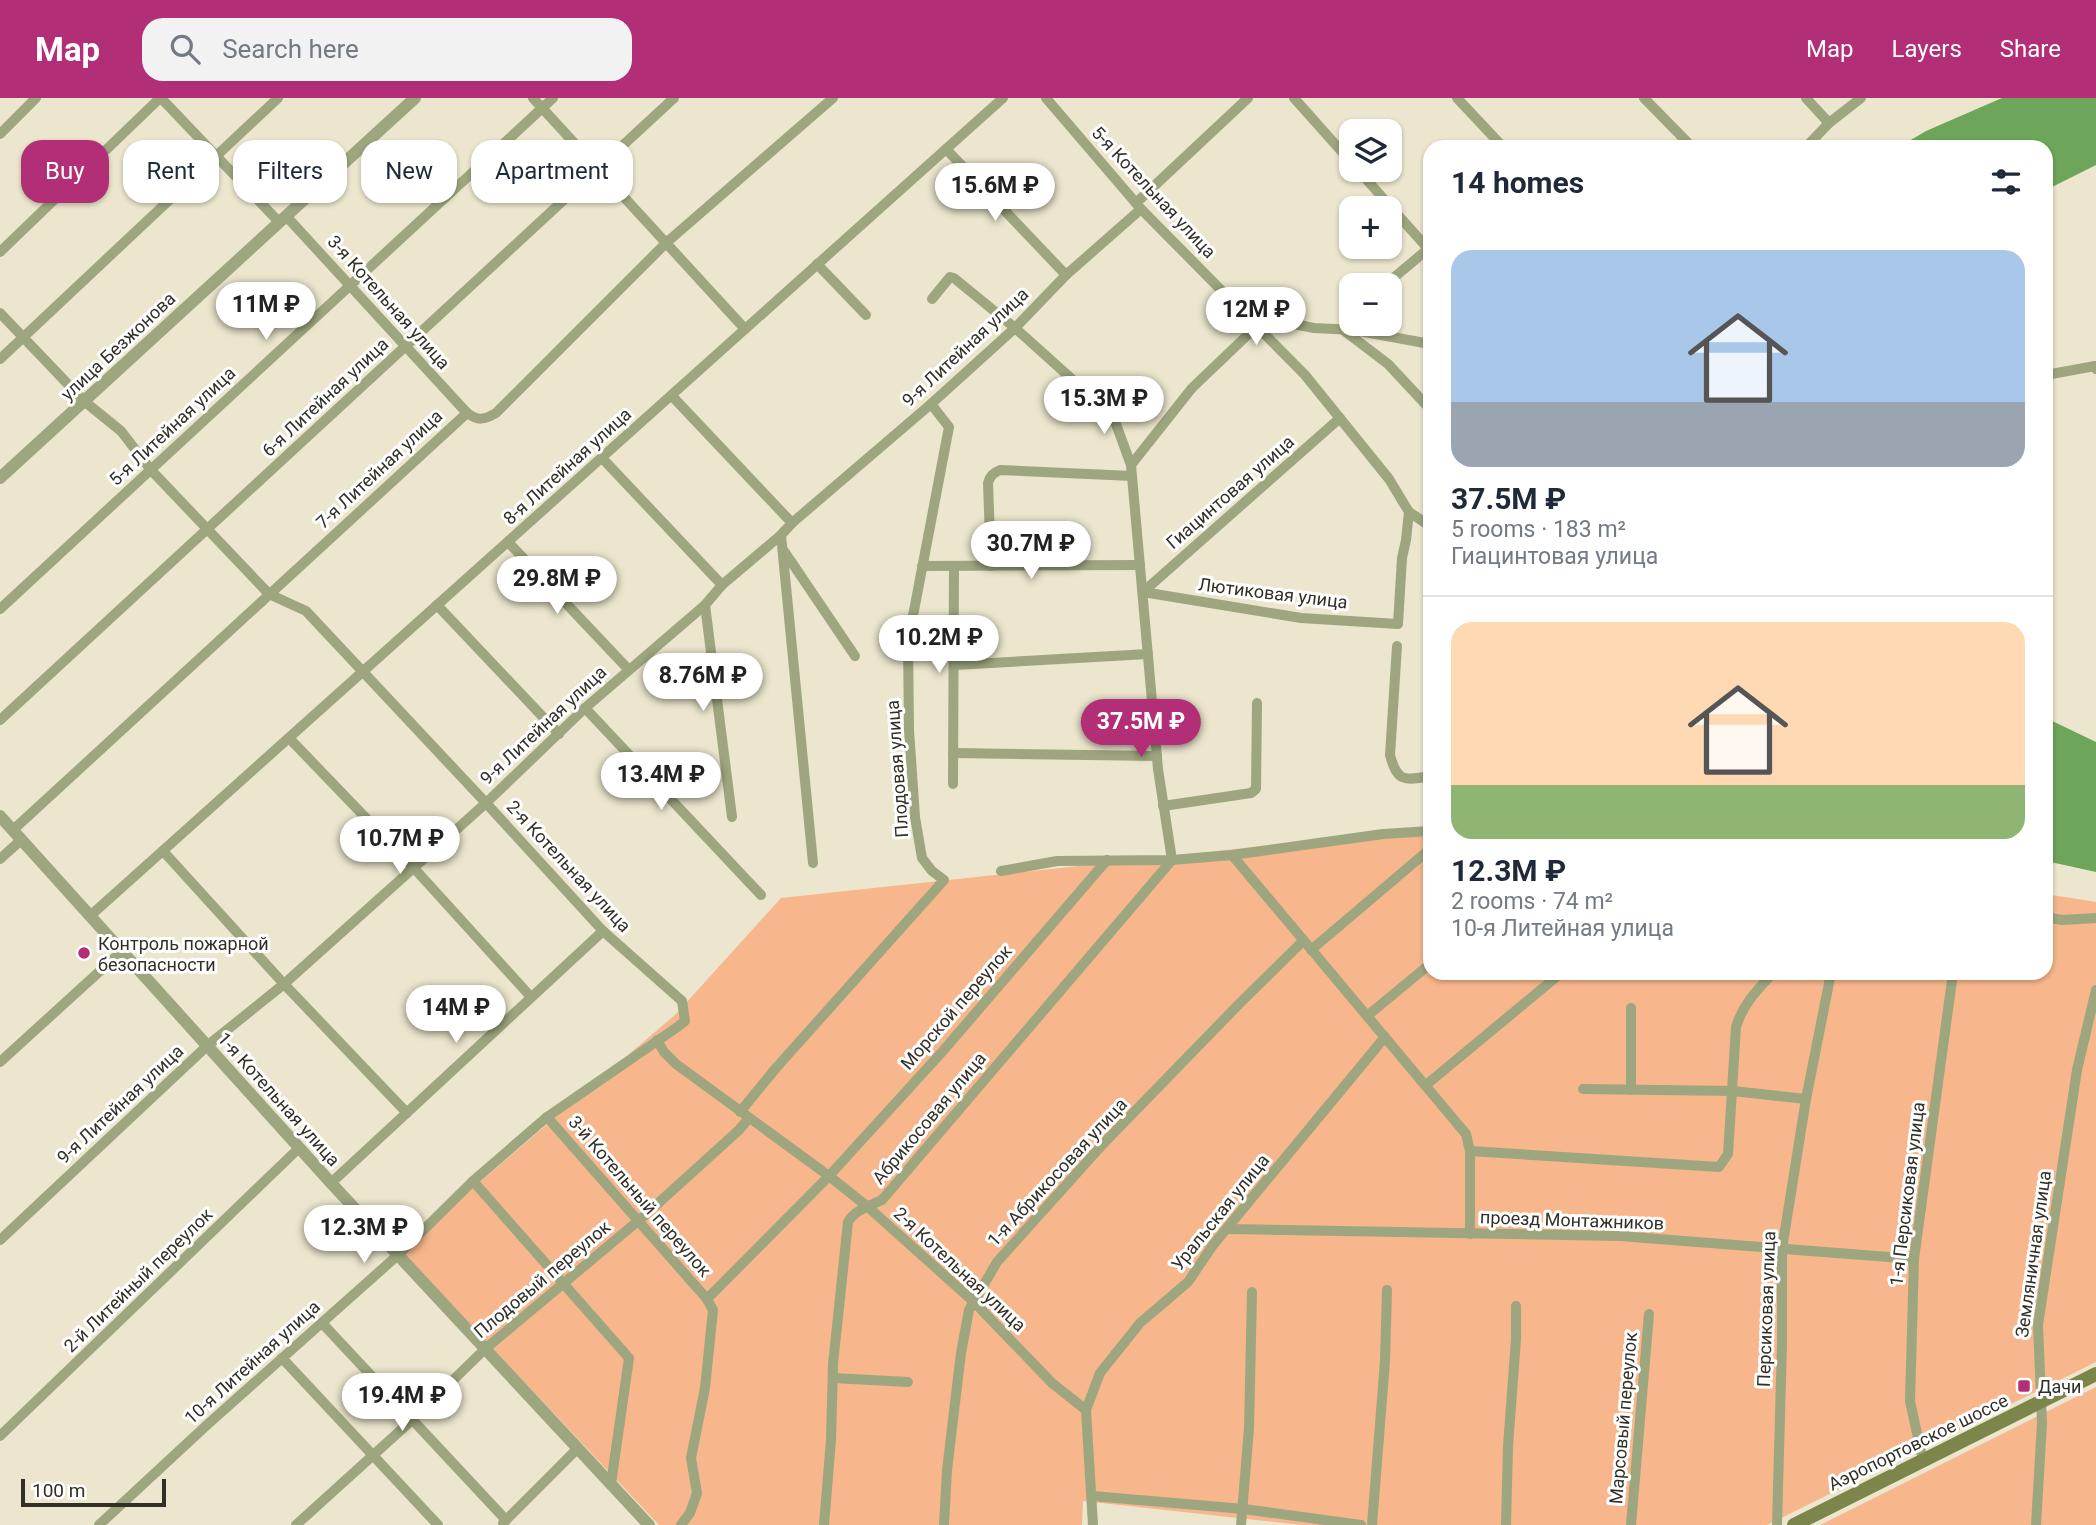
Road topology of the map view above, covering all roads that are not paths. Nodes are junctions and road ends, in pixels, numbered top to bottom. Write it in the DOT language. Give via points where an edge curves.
graph roads {
  1 [pos="36,98"];
  2 [pos="160,98"];
  3 [pos="278,98"];
  4 [pos="415,98"];
  5 [pos="534,98"];
  6 [pos="553,98"];
  7 [pos="674,98"];
  8 [pos="833,98"];
  9 [pos="1003,98"];
  10 [pos="1046,98"];
  11 [pos="1248,98"];
  12 [pos="1294,98"];
  13 [pos="1457,98"];
  14 [pos="1644,98"];
  15 [pos="1806,98"];
  16 [pos="1861,98"];
  17 [pos="543,108"];
  18 [pos="1829,123"];
  19 [pos="0,134"];
  20 [pos="201,140"];
  21 [pos="572,140"];
  22 [pos="628,140"];
  23 [pos="1496,140"];
  24 [pos="1685,140"];
  25 [pos="1813,140"];
  26 [pos="946,149"];
  27 [pos="1339,149"];
  28 [pos="219,153"];
  29 [pos="219,159"];
  30 [pos="1369,182"];
  31 [pos="166,203"];
  32 [pos="560,203"];
  33 [pos="630,203"];
  34 [pos="1138,206"];
  35 [pos="283,219"];
  36 [pos="666,243"];
  37 [pos="1423,243"];
  38 [pos="0,252"];
  39 [pos="1423,255"];
  40 [pos="817,264"];
  41 [pos="1400,273"];
  42 [pos="1066,275"];
  43 [pos="350,285"];
  44 [pos="932,299"];
  45 [pos="0,313"];
  46 [pos="866,315"];
  47 [pos="1257,326"];
  48 [pos="1015,328"];
  49 [pos="1339,328"];
  50 [pos="745,329"];
  51 [pos="1352,336"];
  52 [pos="1386,336"];
  53 [pos="23,337"];
  54 [pos="1423,343"];
  55 [pos="405,346"];
  56 [pos="0,359"];
  57 [pos="2096,369"];
  58 [pos="2053,374"];
  59 [pos="672,396"];
  60 [pos="84,401"];
  61 [pos="1423,402"];
  62 [pos="931,404"];
  63 [pos="467,412"];
  64 [pos="1340,418"];
  65 [pos="602,458"];
  66 [pos="150,470"];
  67 [pos="1132,471"];
  68 [pos="0,478"];
  69 [pos="1409,512"];
  70 [pos="1423,521"];
  71 [pos="792,523"];
  72 [pos="209,530"];
  73 [pos="781,535"];
  74 [pos="508,542"];
  75 [pos="783,549"];
  76 [pos="1140,565"];
  77 [pos="922,566"];
  78 [pos="954,566"];
  79 [pos="990,566"];
  80 [pos="722,585"];
  81 [pos="1143,592"];
  82 [pos="269,594"];
  83 [pos="437,605"];
  84 [pos="705,605"];
  85 [pos="0,609"];
  86 [pos="1397,646"];
  87 [pos="1148,654"];
  88 [pos="855,656"];
  89 [pos="955,665"];
  90 [pos="628,669"];
  91 [pos="363,671"];
  92 [pos="1257,703"];
  93 [pos="585,708"];
  94 [pos="0,720"];
  95 [pos="559,734"];
  96 [pos="289,738"];
  97 [pos="953,753"];
  98 [pos="1157,756"];
  99 [pos="1423,777"];
  100 [pos="953,784"];
  101 [pos="486,803"];
  102 [pos="1164,806"];
  103 [pos="0,816"];
  104 [pos="732,817"];
  105 [pos="1423,831"];
  106 [pos="17,835"];
  107 [pos="163,851"];
  108 [pos="1232,855"];
  109 [pos="1423,855"];
  110 [pos="0,859"];
  111 [pos="1107,860"];
  112 [pos="1172,860"];
  113 [pos="813,863"];
  114 [pos="413,867"];
  115 [pos="1000,871"];
  116 [pos="944,880"];
  117 [pos="761,895"];
  118 [pos="90,916"];
  119 [pos="2053,918"];
  120 [pos="2096,918"];
  121 [pos="603,931"];
  122 [pos="1307,946"];
  123 [pos="122,951"];
  124 [pos="1423,970"];
  125 [pos="1553,980"];
  126 [pos="1767,980"];
  127 [pos="1830,980"];
  128 [pos="1952,980"];
  129 [pos="284,984"];
  130 [pos="2096,990"];
  131 [pos="531,997"];
  132 [pos="1631,1008"];
  133 [pos="1367,1016"];
  134 [pos="1385,1037"];
  135 [pos="657,1040"];
  136 [pos="207,1046"];
  137 [pos="0,1062"];
  138 [pos="1426,1085"];
  139 [pos="1583,1089"];
  140 [pos="1632,1090"];
  141 [pos="1733,1091"];
  142 [pos="1806,1099"];
  143 [pos="407,1112"];
  144 [pos="745,1115"];
  145 [pos="547,1117"];
  146 [pos="299,1148"];
  147 [pos="1470,1151"];
  148 [pos="829,1175"];
  149 [pos="473,1181"];
  150 [pos="331,1183"];
  151 [pos="868,1207"];
  152 [pos="638,1221"];
  153 [pos="1228,1229"];
  154 [pos="1470,1234"];
  155 [pos="0,1240"];
  156 [pos="1782,1249"];
  157 [pos="398,1255"];
  158 [pos="1914,1259"];
  159 [pos="564,1284"];
  160 [pos="1387,1290"];
  161 [pos="1252,1292"];
  162 [pos="706,1298"];
  163 [pos="974,1302"];
  164 [pos="1516,1306"];
  165 [pos="1649,1314"];
  166 [pos="322,1323"];
  167 [pos="485,1349"];
  168 [pos="282,1358"];
  169 [pos="2096,1374"];
  170 [pos="833,1378"];
  171 [pos="908,1382"];
  172 [pos="2040,1403"];
  173 [pos="1086,1410"];
  174 [pos="412,1420"];
  175 [pos="0,1436"];
  176 [pos="578,1448"];
  177 [pos="373,1456"];
  178 [pos="1923,1461"];
  179 [pos="611,1484"];
  180 [pos="1092,1496"];
  181 [pos="1244,1509"];
  182 [pos="504,1522"];
  183 [pos="99,1525"];
  184 [pos="296,1525"];
  185 [pos="438,1525"];
  186 [pos="649,1525"];
  187 [pos="681,1525"];
  188 [pos="824,1525"];
  189 [pos="944,1525"];
  190 [pos="1093,1525"];
  191 [pos="1241,1525"];
  192 [pos="1361,1525"];
  193 [pos="1373,1525"];
  194 [pos="1506,1525"];
  195 [pos="1631,1525"];
  196 [pos="1777,1525"];
  197 [pos="1794,1525"];
  198 [pos="2036,1525"];
  1 -- 19 [label="street"];
  2 -- 20 [label="street, 3-я Котельная улица"];
  2 -- 38 [label="street"];
  3 -- 28 [label="street"];
  4 -- 35 [label="street, улица Безжонова"];
  5 -- 17 [label="street"];
  6 -- 17 [label="street, 5-я Литейная улица"];
  7 -- 22 [label="street, 6-я Литейная улица"];
  8 -- 36 [label="street, 7-я Литейная улица"];
  9 -- 26 [label="street, 8-я Литейная улица"];
  10 -- 34 [label="street, 5-я Котельная улица"];
  11 -- 34 [label="street, 9-я Литейная улица"];
  12 -- 27 [label="street"];
  13 -- 23 [label="street"];
  14 -- 24 [label="street"];
  15 -- 18 [label="street"];
  16 -- 18 [label="street"];
  17 -- 21 [label="street"];
  17 -- 43 [label="street, 5-я Литейная улица"];
  18 -- 25 [label="street"];
  26 -- 40 [label="street, 8-я Литейная улица"];
  26 -- 42 [label="street"];
  29 -- 35 [label="street, 3-я Котельная улица"];
  30 -- 37 [label="street"];
  31 -- 53 [label="street"];
  32 -- 55 [label="street, 6-я Литейная улица"];
  33 -- 36 [label="street"];
  34 -- 42 [label="street, 9-я Литейная улица"];
  34 -- 47 [label="street, 5-я Котельная улица"];
  35 -- 43 [label="street, 3-я Котельная улица"];
  35 -- 60 [label="street, улица Безжонова"];
  36 -- 50 [label="street"];
  36 -- 63 [label="street, 7-я Литейная улица" via="496,413 476,419"];
  39 -- 41 [label="street"];
  40 -- 46 [label="street"];
  40 -- 50 [label="street, 8-я Литейная улица"];
  42 -- 48 [label="street, 9-я Литейная улица"];
  43 -- 55 [label="street, 3-я Котельная улица"];
  43 -- 66 [label="street, 5-я Литейная улица"];
  44 -- 48 [label="street, Гиацинтовая улица" via="954,278"];
  45 -- 53 [label="street, 2-я Котельная улица"];
  47 -- 49 [label="street" via="1278,321"];
  47 -- 64 [label="street, 5-я Котельная улица" via="1306,374"];
  47 -- 67 [label="street" via="1192,388"];
  48 -- 62 [label="street, 9-я Литейная улица"];
  48 -- 67 [label="street, Гиацинтовая улица" via="1113,415"];
  50 -- 59 [label="street, 8-я Литейная улица"];
  51 -- 61 [label="street" via="1388,364"];
  52 -- 54 [label="street"];
  53 -- 56 [label="street"];
  53 -- 60 [label="street, 2-я Котельная улица"];
  55 -- 63 [label="street, 3-я Котельная улица"];
  55 -- 72 [label="street, 6-я Литейная улица"];
  57 -- 58 [label="street"];
  59 -- 65 [label="street, 8-я Литейная улица"];
  59 -- 71 [label="street"];
  60 -- 66 [label="street, 2-я Котельная улица" via="121,431"];
  60 -- 68 [label="street, улица Безжонова"];
  62 -- 71 [label="street, 9-я Литейная улица"];
  62 -- 77 [label="street, Плодовая улица" via="949,427"];
  63 -- 82 [label="street, 7-я Литейная улица"];
  64 -- 69 [label="street, 5-я Котельная улица"];
  64 -- 81 [label="street, Гиацинтовая улица"];
  65 -- 74 [label="street, 8-я Литейная улица"];
  65 -- 80 [label="street"];
  66 -- 72 [label="street, 2-я Котельная улица"];
  66 -- 85 [label="street, 5-я Литейная улица"];
  67 -- 76 [label="street, Гиацинтовая улица"];
  67 -- 79 [label="street" via="1000,470 992,474 988,483"];
  69 -- 70 [label="street"];
  69 -- 81 [label="street, Лютиковая улица" via="1398,624 1301,618"];
  71 -- 73 [label="street, 9-я Литейная улица"];
  72 -- 82 [label="street, 2-я Котельная улица"];
  72 -- 94 [label="street, 6-я Литейная улица"];
  73 -- 75 [label="street"];
  73 -- 80 [label="street, 9-я Литейная улица"];
  74 -- 83 [label="street, 8-я Литейная улица"];
  74 -- 90 [label="street"];
  75 -- 88 [label="street"];
  75 -- 113 [label="street"];
  76 -- 79 [label="street"];
  76 -- 81 [label="street, Гиацинтовая улица"];
  77 -- 78 [label="street"];
  77 -- 116 [label="street, Плодовая улица" via="908,642 915,817 922,858"];
  78 -- 79 [label="street"];
  78 -- 89 [label="street"];
  80 -- 84 [label="street, 9-я Литейная улица"];
  81 -- 87 [label="street, Гиацинтовая улица"];
  82 -- 91 [label="street, 2-я Котельная улица" via="306,611"];
  82 -- 106 [label="street, 7-я Литейная улица"];
  83 -- 91 [label="street, 8-я Литейная улица"];
  83 -- 95 [label="street"];
  84 -- 90 [label="street, 9-я Литейная улица"];
  84 -- 104 [label="street"];
  86 -- 99 [label="street" via="1393,768 1405,779"];
  87 -- 89 [label="street"];
  87 -- 98 [label="street, Гиацинтовая улица"];
  89 -- 97 [label="street"];
  90 -- 93 [label="street, 9-я Литейная улица"];
  91 -- 96 [label="street, 8-я Литейная улица"];
  91 -- 101 [label="street, 2-я Котельная улица"];
  92 -- 102 [label="street" via="1256,789"];
  93 -- 95 [label="street, 9-я Литейная улица"];
  93 -- 117 [label="street"];
  95 -- 101 [label="street, 9-я Литейная улица"];
  96 -- 107 [label="street, 8-я Литейная улица"];
  96 -- 114 [label="street"];
  97 -- 98 [label="street"];
  97 -- 100 [label="street"];
  98 -- 102 [label="street, Гиацинтовая улица"];
  101 -- 114 [label="street, 9-я Литейная улица"];
  101 -- 121 [label="street, 2-я Котельная улица"];
  102 -- 112 [label="street, Гиацинтовая улица"];
  103 -- 106 [label="street, 1-я Котельная улица"];
  105 -- 108 [label="street"];
  106 -- 110 [label="street, 7-я Литейная улица"];
  106 -- 118 [label="street, 1-я Котельная улица"];
  107 -- 118 [label="street, 8-я Литейная улица"];
  107 -- 129 [label="street"];
  108 -- 112 [label="street"];
  108 -- 122 [label="street"];
  109 -- 122 [label="street, 1-я Абрикосовая улица"];
  111 -- 112 [label="street"];
  111 -- 115 [label="street" via="1057,861"];
  111 -- 148 [label="street, Морской переулок"];
  112 -- 151 [label="street, Абрикосовая улица" via="882,1200"];
  114 -- 129 [label="street, 9-я Литейная улица"];
  114 -- 131 [label="street"];
  116 -- 144 [label="street, Плодовый переулок" via="776,1068"];
  118 -- 123 [label="street, 1-я Котельная улица"];
  119 -- 120 [label="street"];
  121 -- 131 [label="street"];
  121 -- 135 [label="street, 2-я Котельная улица" via="682,1001 685,1021"];
  122 -- 133 [label="street"];
  122 -- 163 [label="street, 1-я Абрикосовая улица" via="1239,1004 1103,1144 997,1262"];
  123 -- 136 [label="street, 1-я Котельная улица"];
  123 -- 137 [label="street"];
  124 -- 133 [label="street"];
  125 -- 138 [label="street"];
  126 -- 141 [label="street" via="1741,1011 1736,1027"];
  127 -- 142 [label="street, Персиковая улица"];
  128 -- 158 [label="street, 1-я Персиковая улица"];
  129 -- 136 [label="street, 9-я Литейная улица"];
  129 -- 143 [label="street"];
  130 -- 172 [label="street, Земляничная улица" via="2077,1070 2038,1325"];
  131 -- 143 [label="street"];
  132 -- 140 [label="street"];
  133 -- 134 [label="street"];
  134 -- 138 [label="street"];
  134 -- 153 [label="street, Уральская улица"];
  135 -- 144 [label="street, 2-я Котельная улица" via="676,1064"];
  135 -- 145 [label="street, 10-я Литейная улица"];
  136 -- 146 [label="street, 1-я Котельная улица"];
  136 -- 155 [label="street, 9-я Литейная улица"];
  138 -- 147 [label="street" via="1466,1134"];
  139 -- 140 [label="street"];
  140 -- 141 [label="street"];
  141 -- 142 [label="street"];
  141 -- 147 [label="street" via="1728,1154 1719,1167"];
  142 -- 156 [label="street, Персиковая улица"];
  143 -- 150 [label="street"];
  144 -- 148 [label="street, 2-я Котельная улица"];
  144 -- 152 [label="street, Плодовый переулок" via="740,1130"];
  145 -- 149 [label="street, 10-я Литейная улица"];
  145 -- 152 [label="street, 3-й Котельный переулок"];
  146 -- 150 [label="street, 1-я Котельная улица"];
  146 -- 175 [label="street, 2-й Литейный переулок"];
  147 -- 154 [label="street"];
  148 -- 151 [label="street, 2-я Котельная улица"];
  148 -- 162 [label="street, Морской переулок"];
  149 -- 157 [label="street, 10-я Литейная улица"];
  149 -- 159 [label="street"];
  150 -- 157 [label="street, 1-я Котельная улица"];
  151 -- 163 [label="street, 2-я Котельная улица"];
  151 -- 170 [label="street, Абрикосовая улица" via="848,1222"];
  152 -- 159 [label="street, Плодовый переулок"];
  152 -- 162 [label="street, 3-й Котельный переулок"];
  153 -- 154 [label="street, проезд Монтажников"];
  153 -- 173 [label="street, Уральская улица" via="1188,1282 1140,1323 1100,1373"];
  154 -- 156 [label="street, проезд Монтажников" via="1620,1236"];
  156 -- 158 [label="street, проезд Монтажников"];
  156 -- 196 [label="street, Персиковая улица"];
  157 -- 166 [label="street, 10-я Литейная улица"];
  157 -- 167 [label="street, 1-я Котельная улица"];
  158 -- 178 [label="street, 1-я Персиковая улица" via="1910,1401"];
  159 -- 167 [label="street, Плодовый переулок"];
  159 -- 179 [label="street" via="629,1358"];
  160 -- 193 [label="street"];
  161 -- 181 [label="street"];
  162 -- 187 [label="street" via="713,1310 705,1388 691,1458 697,1493"];
  163 -- 173 [label="street, 2-я Котельная улица" via="1052,1383"];
  163 -- 189 [label="street, 1-я Абрикосовая улица" via="961,1353"];
  164 -- 194 [label="street"];
  165 -- 195 [label="street, Марсовый переулок"];
  166 -- 168 [label="street, 10-я Литейная улица"];
  166 -- 174 [label="street"];
  167 -- 174 [label="street, Плодовый переулок"];
  167 -- 176 [label="street, 1-я Котельная улица"];
  168 -- 177 [label="street"];
  168 -- 183 [label="street, 10-я Литейная улица"];
  169 -- 172 [label="main road, Аэропортовское шоссе"];
  170 -- 171 [label="street"];
  170 -- 188 [label="street, Абрикосовая улица"];
  172 -- 178 [label="main road, Аэропортовское шоссе"];
  172 -- 198 [label="street, Земляничная улица"];
  173 -- 180 [label="street"];
  174 -- 177 [label="street, Плодовый переулок"];
  174 -- 182 [label="street"];
  176 -- 179 [label="street, 1-я Котельная улица"];
  176 -- 182 [label="street"];
  177 -- 184 [label="street, Плодовый переулок"];
  177 -- 185 [label="street"];
  178 -- 197 [label="main road, Аэропортовское шоссе"];
  179 -- 186 [label="street, 1-я Котельная улица"];
  180 -- 181 [label="street"];
  180 -- 190 [label="street"];
  181 -- 191 [label="street"];
  181 -- 192 [label="street"];
}
